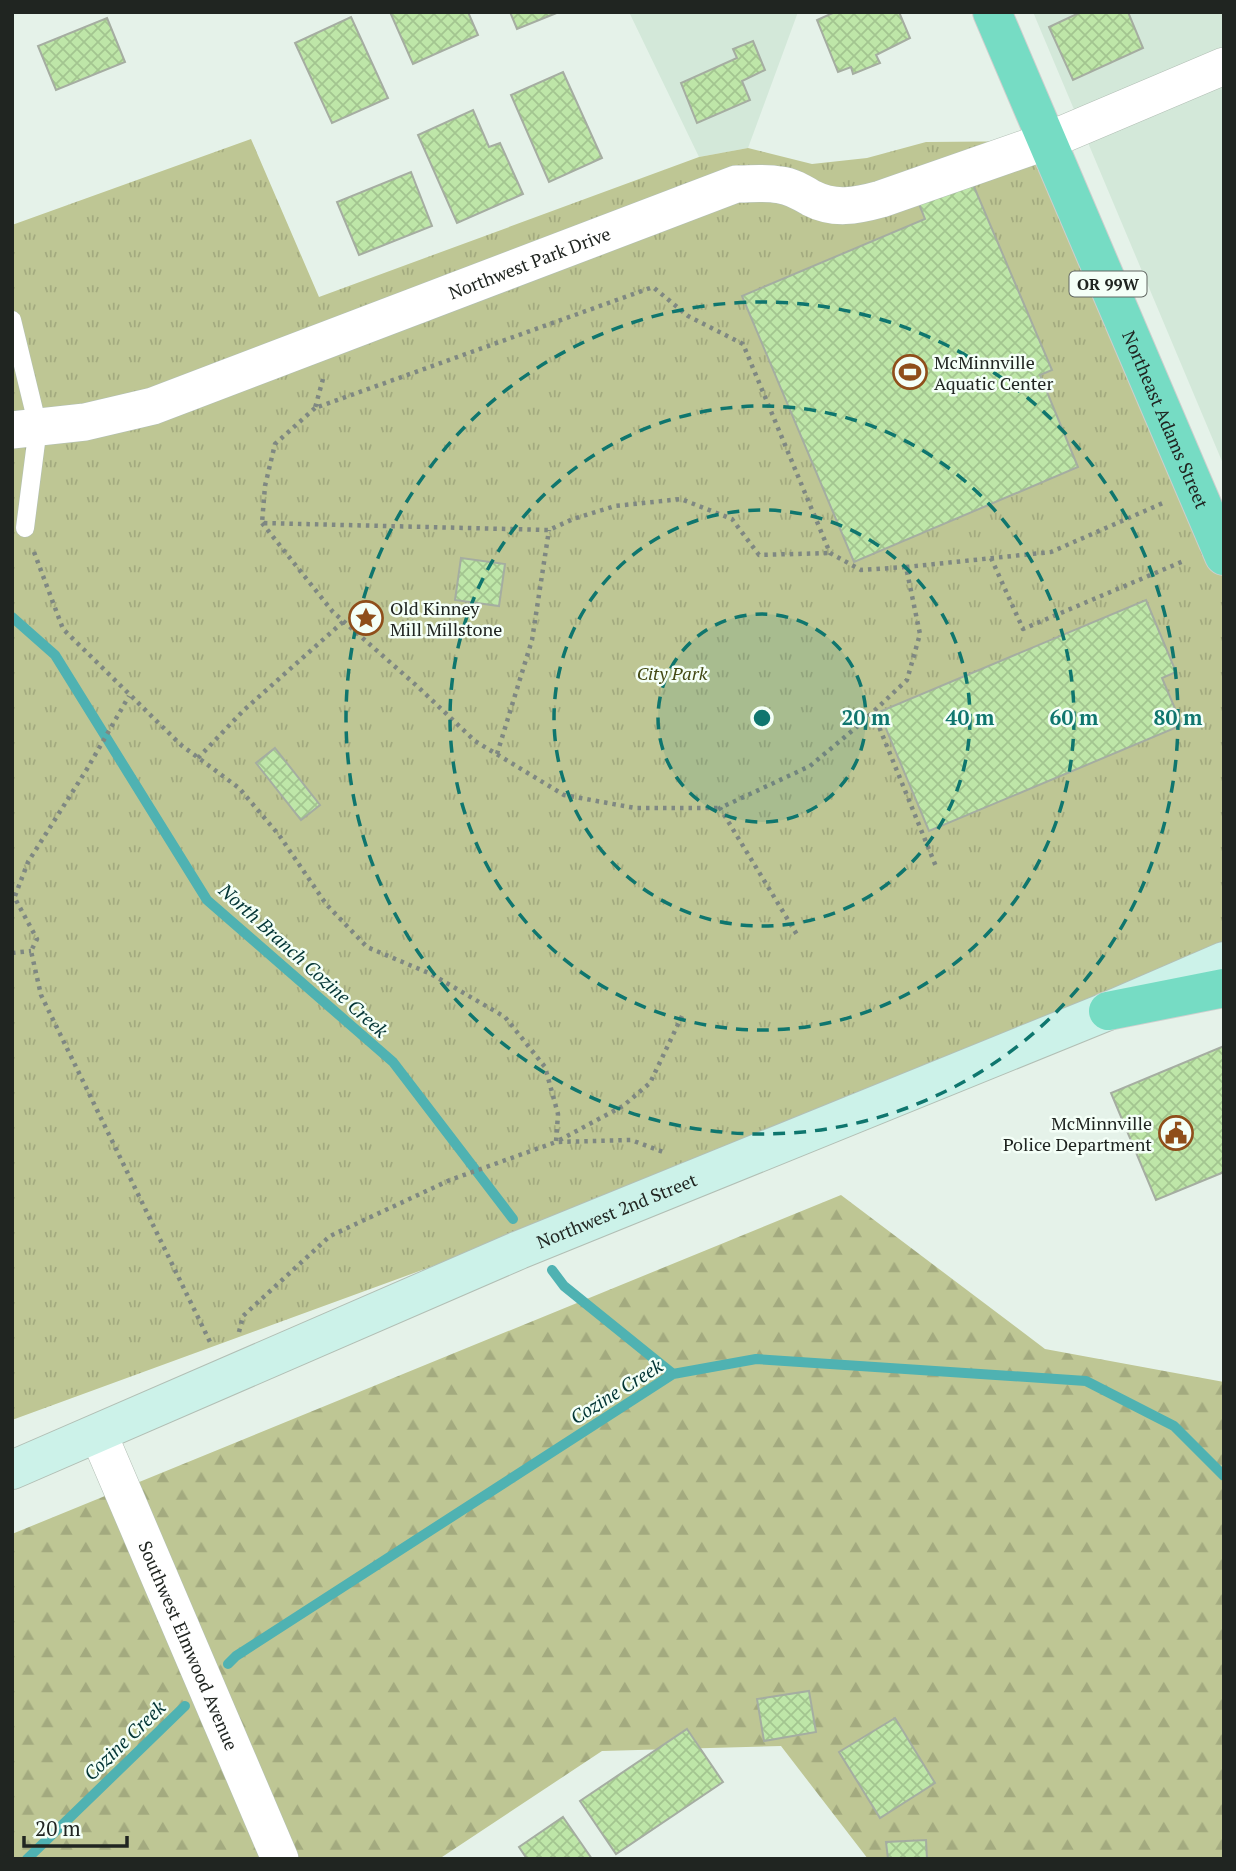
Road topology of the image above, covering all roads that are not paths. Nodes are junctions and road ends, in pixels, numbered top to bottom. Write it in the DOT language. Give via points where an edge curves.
graph roads {
  1 [pos="992,12"];
  2 [pos="1224,66"];
  3 [pos="1047,141"];
  4 [pos="12,320"];
  5 [pos="25,429"];
  6 [pos="25,528"];
  7 [pos="1222,551"];
  8 [pos="1224,961"];
  9 [pos="1224,988"];
  10 [pos="1108,1011"];
  11 [pos="98,1433"];
  12 [pos="12,1470"];
  13 [pos="280,1859"];
  1 -- 3 [label="highway, Northeast Adams Street / OR 99W"];
  2 -- 3 [label="street, Northwest Park Drive"];
  3 -- 5 [label="street, Northwest Park Drive" via="858,205 838,207 781,184 736,184 153,406 85,422"];
  3 -- 7 [label="highway, Northeast Adams Street / OR 99W"];
  4 -- 5 [label="lane"];
  5 -- 6 [label="lane"];
  8 -- 10 [label="main road, Northwest 2nd Street"];
  9 -- 10 [label="highway"];
  10 -- 11 [label="main road, Northwest 2nd Street" via="519,1250"];
  11 -- 12 [label="main road, Northwest 2nd Street"];
  11 -- 13 [label="street, Southwest Elmwood Avenue"];
}
